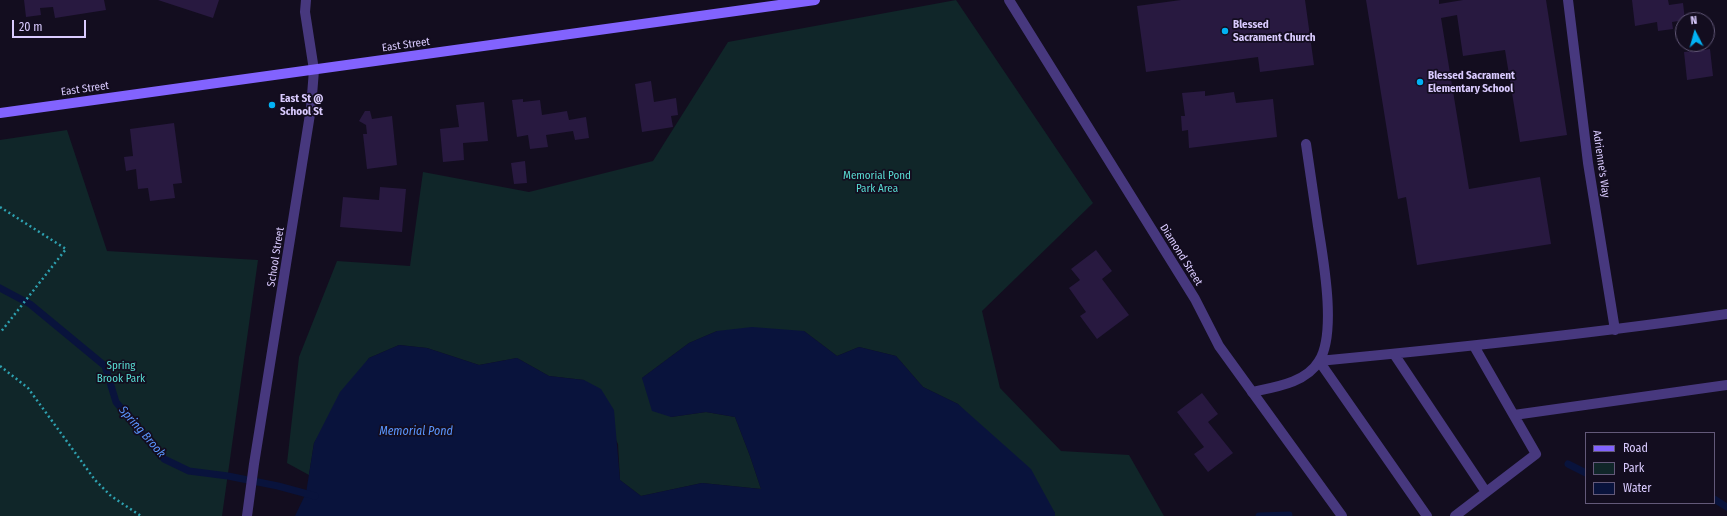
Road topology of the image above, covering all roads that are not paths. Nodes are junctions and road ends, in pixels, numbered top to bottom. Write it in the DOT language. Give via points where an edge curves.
graph roads {
  1 [pos="306,0"];
  2 [pos="815,0"];
  3 [pos="1009,0"];
  4 [pos="1568,0"];
  5 [pos="314,70"];
  6 [pos="0,113"];
  7 [pos="1306,144"];
  8 [pos="1727,314"];
  9 [pos="1615,330"];
  10 [pos="1474,346"];
  11 [pos="1394,354"];
  12 [pos="1320,361"];
  13 [pos="1727,385"];
  14 [pos="1252,392"];
  15 [pos="1514,415"];
  16 [pos="1486,492"];
  17 [pos="247,516"];
  18 [pos="1342,516"];
  19 [pos="1427,516"];
  20 [pos="1454,516"];
  1 -- 5 [label="street, School Street" via="305,12"];
  2 -- 5 [label="main road, East Street"];
  3 -- 14 [label="street, Diamond Street" via="1195,299 1218,346"];
  4 -- 9 [label="street, Adrienne's Way" via="1588,163"];
  5 -- 6 [label="main road, East Street"];
  5 -- 17 [label="street, School Street" via="312,108"];
  7 -- 12 [label="street" via="1327,290 1326,339"];
  8 -- 9 [label="street"];
  9 -- 10 [label="street"];
  10 -- 11 [label="street"];
  10 -- 15 [label="street"];
  11 -- 12 [label="street"];
  11 -- 16 [label="street"];
  12 -- 14 [label="street" via="1306,374 1285,385"];
  12 -- 19 [label="street"];
  13 -- 15 [label="street"];
  14 -- 18 [label="street, Diamond Street"];
  15 -- 16 [label="street" via="1536,454"];
  16 -- 20 [label="street"];
}
